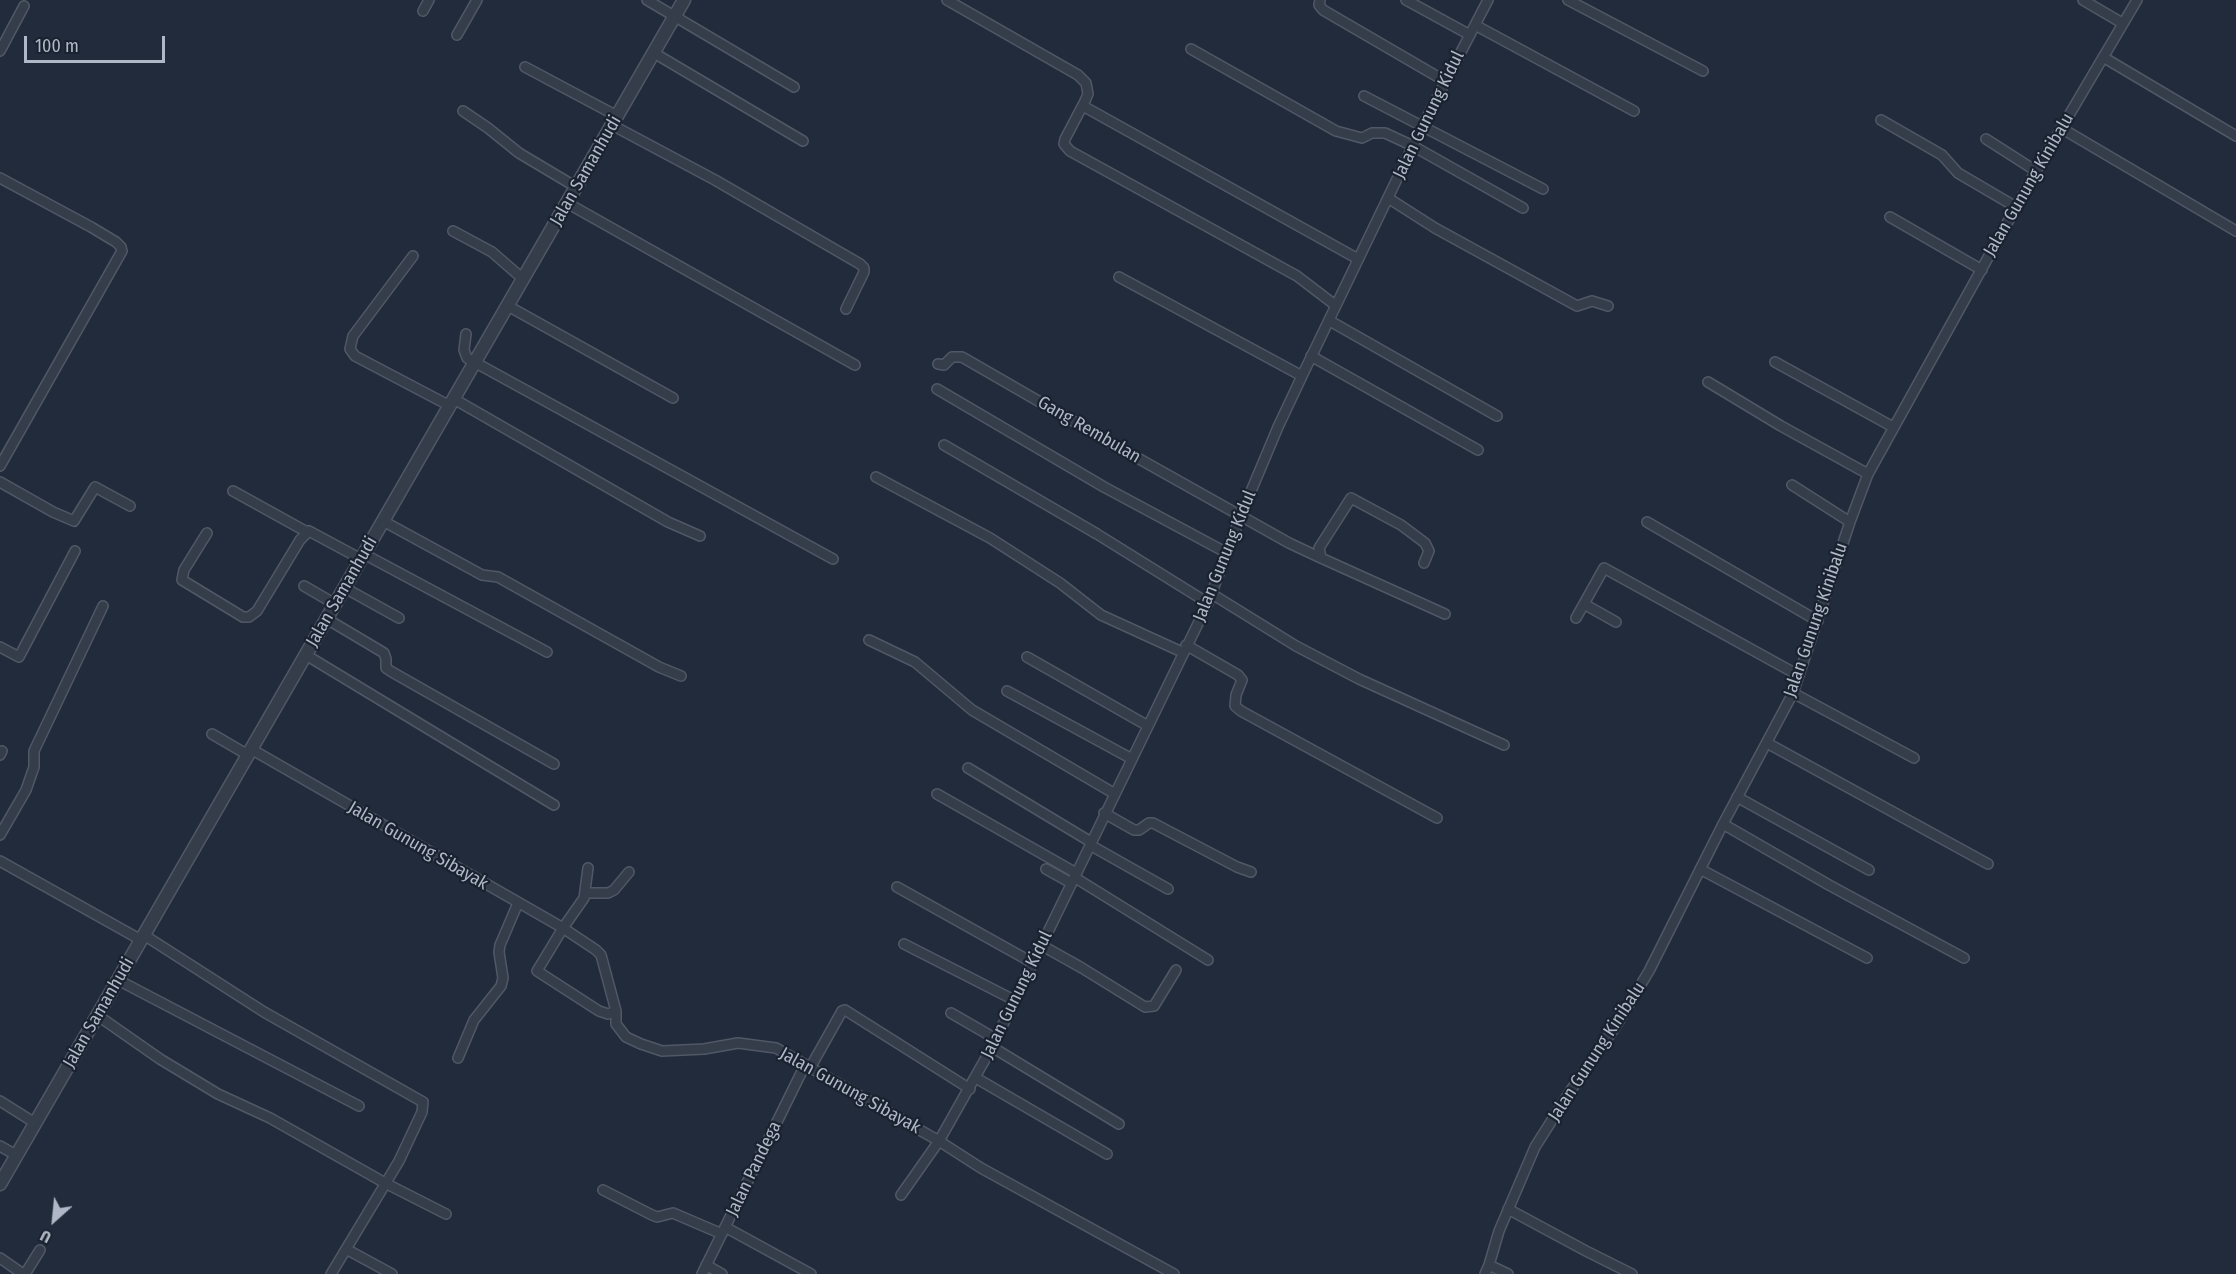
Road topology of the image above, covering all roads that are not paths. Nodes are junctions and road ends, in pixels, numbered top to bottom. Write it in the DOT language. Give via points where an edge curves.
graph roads {
  1 [pos="429,0"];
  2 [pos="477,0"];
  3 [pos="647,0"];
  4 [pos="684,0"];
  5 [pos="947,0"];
  6 [pos="1320,0"];
  7 [pos="1406,0"];
  8 [pos="1477,0"];
  9 [pos="1568,0"];
  10 [pos="2084,0"];
  11 [pos="2125,0"];
  12 [pos="1487,3"];
  13 [pos="2135,3"];
  14 [pos="24,6"];
  15 [pos="423,11"];
  16 [pos="675,17"];
  17 [pos="2122,23"];
  18 [pos="1475,25"];
  19 [pos="457,35"];
  20 [pos="1470,35"];
  21 [pos="1191,49"];
  22 [pos="0,51"];
  23 [pos="654,53"];
  24 [pos="2103,57"];
  25 [pos="525,67"];
  26 [pos="1703,71"];
  27 [pos="1445,81"];
  28 [pos="795,87"];
  29 [pos="1364,96"];
  30 [pos="1083,106"];
  31 [pos="463,111"];
  32 [pos="1634,111"];
  33 [pos="615,120"];
  34 [pos="1881,120"];
  35 [pos="1423,125"];
  36 [pos="2061,128"];
  37 [pos="2236,135"];
  38 [pos="1986,139"];
  39 [pos="803,141"];
  40 [pos="1413,146"];
  41 [pos="2036,171"];
  42 [pos="0,178"];
  43 [pos="576,187"];
  44 [pos="1543,189"];
  45 [pos="1388,198"];
  46 [pos="567,203"];
  47 [pos="2016,207"];
  48 [pos="1523,208"];
  49 [pos="1890,217"];
  50 [pos="453,231"];
  51 [pos="2236,231"];
  52 [pos="413,256"];
  53 [pos="1358,259"];
  54 [pos="1982,270"];
  55 [pos="1119,277"];
  56 [pos="524,279"];
  57 [pos="1335,305"];
  58 [pos="508,306"];
  59 [pos="1608,306"];
  60 [pos="846,309"];
  61 [pos="1330,321"];
  62 [pos="466,334"];
  63 [pos="1311,356"];
  64 [pos="475,362"];
  65 [pos="1775,362"];
  66 [pos="938,364"];
  67 [pos="855,365"];
  68 [pos="1302,376"];
  69 [pos="1708,382"];
  70 [pos="937,389"];
  71 [pos="673,398"];
  72 [pos="452,402"];
  73 [pos="1497,416"];
  74 [pos="1893,427"];
  75 [pos="944,445"];
  76 [pos="1478,450"];
  77 [pos="0,466"];
  78 [pos="1868,474"];
  79 [pos="876,477"];
  80 [pos="0,482"];
  81 [pos="1792,485"];
  82 [pos="233,491"];
  83 [pos="130,506"];
  84 [pos="1241,515"];
  85 [pos="383,521"];
  86 [pos="1647,522"];
  87 [pos="1850,522"];
  88 [pos="307,532"];
  89 [pos="207,533"];
  90 [pos="700,536"];
  91 [pos="75,551"];
  92 [pos="1227,553"];
  93 [pos="363,556"];
  94 [pos="1321,558"];
  95 [pos="833,559"];
  96 [pos="1424,563"];
  97 [pos="304,586"];
  98 [pos="345,588"];
  99 [pos="1210,599"];
  100 [pos="335,604"];
  101 [pos="1584,604"];
  102 [pos="103,606"];
  103 [pos="1445,614"];
  104 [pos="399,618"];
  105 [pos="1576,618"];
  106 [pos="327,619"];
  107 [pos="1818,621"];
  108 [pos="1616,622"];
  109 [pos="869,640"];
  110 [pos="0,647"];
  111 [pos="1184,649"];
  112 [pos="547,652"];
  113 [pos="306,655"];
  114 [pos="1027,657"];
  115 [pos="1798,675"];
  116 [pos="681,676"];
  117 [pos="1007,692"];
  118 [pos="1793,693"];
  119 [pos="1148,726"];
  120 [pos="212,734"];
  121 [pos="1767,743"];
  122 [pos="1504,745"];
  123 [pos="250,752"];
  124 [pos="1914,758"];
  125 [pos="1132,759"];
  126 [pos="554,764"];
  127 [pos="968,768"];
  128 [pos="937,794"];
  129 [pos="1115,794"];
  130 [pos="1737,797"];
  131 [pos="554,805"];
  132 [pos="1104,813"];
  133 [pos="1437,818"];
  134 [pos="1723,824"];
  135 [pos="0,835"];
  136 [pos="1091,844"];
  137 [pos="0,862"];
  138 [pos="1988,864"];
  139 [pos="588,868"];
  140 [pos="1046,869"];
  141 [pos="1700,869"];
  142 [pos="1869,870"];
  143 [pos="629,872"];
  144 [pos="1251,872"];
  145 [pos="1074,878"];
  146 [pos="897,887"];
  147 [pos="1168,889"];
  148 [pos="586,893"];
  149 [pos="518,903"];
  150 [pos="563,928"];
  151 [pos="142,937"];
  152 [pos="904,944"];
  153 [pos="1041,945"];
  154 [pos="1867,958"];
  155 [pos="1964,958"];
  156 [pos="1208,960"];
  157 [pos="1033,963"];
  158 [pos="1176,969"];
  159 [pos="118,980"];
  160 [pos="1014,1000"];
  161 [pos="616,1011"];
  162 [pos="951,1013"];
  163 [pos="97,1016"];
  164 [pos="994,1043"];
  165 [pos="458,1058"];
  166 [pos="807,1066"];
  167 [pos="976,1078"];
  168 [pos="970,1089"];
  169 [pos="0,1101"];
  170 [pos="359,1106"];
  171 [pos="35,1123"];
  172 [pos="1119,1124"];
  173 [pos="939,1141"];
  174 [pos="0,1146"];
  175 [pos="1107,1154"];
  176 [pos="16,1155"];
  177 [pos="386,1183"];
  178 [pos="0,1184"];
  179 [pos="603,1190"];
  180 [pos="901,1195"];
  181 [pos="1508,1209"];
  182 [pos="446,1214"];
  183 [pos="723,1230"];
  184 [pos="346,1249"];
  185 [pos="40,1250"];
  186 [pos="0,1258"];
  187 [pos="704,1270"];
  188 [pos="1487,1270"];
  189 [pos="24,1274"];
  190 [pos="331,1274"];
  191 [pos="392,1274"];
  192 [pos="722,1274"];
  193 [pos="811,1274"];
  194 [pos="1174,1274"];
  195 [pos="1508,1274"];
  196 [pos="1632,1274"];
  1 -- 15 [label="street"];
  2 -- 19 [label="street"];
  3 -- 16 [label="street"];
  4 -- 16 [label="street, Jalan Samanhudi"];
  5 -- 30 [label="street" via="1083,78 1088,94"];
  6 -- 27 [label="street" via="1323,10"];
  7 -- 20 [label="street"];
  8 -- 12 [label="street"];
  9 -- 26 [label="street"];
  10 -- 17 [label="street"];
  11 -- 13 [label="street"];
  12 -- 18 [label="street, Jalan Gunung Kidul"];
  13 -- 17 [label="street, Jalan Gunung Kinibalu"];
  14 -- 22 [label="street"];
  16 -- 23 [label="street, Jalan Samanhudi"];
  16 -- 28 [label="street"];
  17 -- 24 [label="street, Jalan Gunung Kinibalu"];
  18 -- 20 [label="street, Jalan Gunung Kidul"];
  18 -- 32 [label="street"];
  20 -- 27 [label="street, Jalan Gunung Kidul"];
  21 -- 40 [label="street" via="1336,131 1362,138 1385,133"];
  23 -- 33 [label="street, Jalan Samanhudi"];
  23 -- 39 [label="street"];
  24 -- 36 [label="street, Jalan Gunung Kinibalu"];
  24 -- 37 [label="street"];
  25 -- 33 [label="street"];
  27 -- 35 [label="street, Jalan Gunung Kidul"];
  29 -- 35 [label="street"];
  30 -- 53 [label="street"];
  30 -- 57 [label="street" via="1065,139 1070,151 1297,276"];
  31 -- 43 [label="street" via="519,153"];
  33 -- 43 [label="street, Jalan Samanhudi"];
  33 -- 60 [label="street" via="860,264 864,272"];
  34 -- 47 [label="street" via="1942,155 1958,173"];
  35 -- 40 [label="street, Jalan Gunung Kidul"];
  35 -- 44 [label="street"];
  36 -- 41 [label="street, Jalan Gunung Kinibalu"];
  36 -- 51 [label="street"];
  38 -- 41 [label="street"];
  40 -- 45 [label="street, Jalan Gunung Kidul"];
  40 -- 48 [label="street"];
  41 -- 47 [label="street, Jalan Gunung Kinibalu"];
  42 -- 77 [label="street" via="91,227 116,242 122,251"];
  43 -- 46 [label="street, Jalan Samanhudi"];
  45 -- 53 [label="street, Jalan Gunung Kidul"];
  45 -- 59 [label="street" via="1577,306 1592,301"];
  46 -- 56 [label="street, Jalan Samanhudi"];
  46 -- 67 [label="street"];
  47 -- 54 [label="street, Jalan Gunung Kinibalu"];
  49 -- 54 [label="street"];
  50 -- 56 [label="street" via="492,252"];
  52 -- 72 [label="street" via="353,336 350,349 355,356"];
  53 -- 57 [label="street, Jalan Gunung Kidul"];
  54 -- 74 [label="street, Jalan Gunung Kinibalu"];
  55 -- 68 [label="street"];
  56 -- 58 [label="street, Jalan Samanhudi"];
  57 -- 61 [label="street, Jalan Gunung Kidul"];
  58 -- 64 [label="street, Jalan Samanhudi"];
  58 -- 71 [label="street"];
  61 -- 63 [label="street, Jalan Gunung Kidul"];
  61 -- 73 [label="street"];
  62 -- 64 [label="street" via="465,355"];
  63 -- 68 [label="street, Jalan Gunung Kidul"];
  63 -- 76 [label="street"];
  64 -- 72 [label="street, Jalan Samanhudi"];
  64 -- 95 [label="street"];
  65 -- 74 [label="street"];
  66 -- 84 [label="street, Gang Rembulan" via="962,357"];
  68 -- 84 [label="street, Jalan Gunung Kidul"];
  69 -- 78 [label="street"];
  70 -- 92 [label="street" via="1104,487"];
  72 -- 85 [label="street, Jalan Samanhudi"];
  72 -- 90 [label="street"];
  74 -- 78 [label="street, Jalan Gunung Kinibalu"];
  75 -- 99 [label="street"];
  78 -- 87 [label="street, Jalan Gunung Kinibalu"];
  79 -- 111 [label="street" via="990,538 1101,615"];
  80 -- 83 [label="street" via="74,521 95,487"];
  81 -- 87 [label="street"];
  82 -- 88 [label="street"];
  84 -- 92 [label="street, Jalan Gunung Kidul"];
  84 -- 94 [label="street, Gang Rembulan"];
  85 -- 93 [label="street, Jalan Samanhudi"];
  85 -- 116 [label="street" via="482,575 498,577"];
  86 -- 107 [label="street"];
  87 -- 107 [label="street, Jalan Gunung Kinibalu"];
  88 -- 89 [label="street" via="257,611 249,617 237,614 182,580"];
  88 -- 93 [label="street"];
  91 -- 110 [label="street" via="19,657"];
  92 -- 99 [label="street, Jalan Gunung Kidul"];
  93 -- 98 [label="street, Jalan Samanhudi"];
  93 -- 112 [label="street"];
  94 -- 96 [label="street" via="1319,548 1351,498 1425,543 1429,551"];
  94 -- 103 [label="street, Gang Rembulan"];
  97 -- 100 [label="street"];
  98 -- 100 [label="street, Jalan Samanhudi"];
  98 -- 104 [label="street"];
  99 -- 111 [label="street, Jalan Gunung Kidul"];
  99 -- 122 [label="street" via="1359,679"];
  100 -- 106 [label="street, Jalan Samanhudi"];
  101 -- 105 [label="street"];
  101 -- 108 [label="street"];
  101 -- 115 [label="street" via="1604,568"];
  102 -- 135 [label="street" via="34,751 34,767 26,790"];
  106 -- 113 [label="street, Jalan Samanhudi"];
  106 -- 126 [label="street" via="384,653 386,668 392,672"];
  107 -- 115 [label="street, Jalan Gunung Kinibalu"];
  109 -- 129 [label="street" via="915,662 975,712"];
  111 -- 119 [label="street, Jalan Gunung Kidul"];
  111 -- 133 [label="street" via="1238,675 1242,680 1235,706 1241,711"];
  113 -- 123 [label="street, Jalan Samanhudi"];
  113 -- 131 [label="street"];
  114 -- 119 [label="street"];
  115 -- 118 [label="street, Jalan Gunung Kinibalu"];
  117 -- 125 [label="street"];
  118 -- 121 [label="street, Jalan Gunung Kinibalu"];
  118 -- 124 [label="street"];
  119 -- 125 [label="street, Jalan Gunung Kidul"];
  120 -- 123 [label="street, Jalan Gunung Sibayak"];
  121 -- 130 [label="street, Jalan Gunung Kinibalu"];
  121 -- 138 [label="street"];
  123 -- 149 [label="street, Jalan Gunung Sibayak"];
  123 -- 151 [label="street, Jalan Samanhudi"];
  125 -- 129 [label="street, Jalan Gunung Kidul"];
  127 -- 136 [label="street"];
  128 -- 145 [label="street"];
  129 -- 132 [label="street, Jalan Gunung Kidul"];
  130 -- 134 [label="street, Jalan Gunung Kinibalu"];
  130 -- 142 [label="street"];
  132 -- 136 [label="street, Jalan Gunung Kidul"];
  132 -- 144 [label="street" via="1134,830 1153,823"];
  134 -- 141 [label="street, Jalan Gunung Kinibalu"];
  134 -- 155 [label="street"];
  136 -- 145 [label="street, Jalan Gunung Kidul"];
  136 -- 147 [label="street"];
  137 -- 151 [label="street"];
  139 -- 148 [label="street"];
  140 -- 145 [label="street"];
  141 -- 154 [label="street"];
  141 -- 181 [label="street, Jalan Gunung Kinibalu" via="1649,971 1536,1147"];
  143 -- 148 [label="street" via="608,893"];
  145 -- 153 [label="street, Jalan Gunung Kidul"];
  145 -- 156 [label="street"];
  146 -- 157 [label="street"];
  148 -- 150 [label="street"];
  149 -- 150 [label="street, Jalan Gunung Sibayak"];
  149 -- 165 [label="street" via="500,945 501,986 474,1020"];
  150 -- 161 [label="street, Jalan Gunung Sibayak" via="601,955"];
  150 -- 161 [label="street" via="538,972 599,1011"];
  151 -- 159 [label="street, Jalan Samanhudi"];
  151 -- 177 [label="street" via="423,1102 422,1112"];
  152 -- 160 [label="street"];
  153 -- 157 [label="street, Jalan Gunung Kidul"];
  153 -- 158 [label="street" via="1145,1007 1154,1006"];
  157 -- 160 [label="street, Jalan Gunung Kidul"];
  159 -- 163 [label="street, Jalan Samanhudi"];
  159 -- 170 [label="street"];
  160 -- 164 [label="street, Jalan Gunung Kidul"];
  161 -- 166 [label="street, Jalan Gunung Sibayak" via="616,1024 626,1037 641,1044 662,1050 752,1044 776,1048"];
  162 -- 164 [label="street"];
  163 -- 171 [label="street, Jalan Samanhudi"];
  163 -- 177 [label="street" via="218,1094 298,1132"];
  164 -- 167 [label="street, Jalan Gunung Kidul"];
  164 -- 172 [label="street"];
  166 -- 168 [label="street, Jalan Pandega" via="845,1010"];
  166 -- 173 [label="street, Jalan Gunung Sibayak"];
  166 -- 183 [label="street, Jalan Pandega"];
  167 -- 168 [label="street, Jalan Gunung Kidul"];
  167 -- 175 [label="street"];
  168 -- 173 [label="street, Jalan Gunung Kidul"];
  169 -- 171 [label="street"];
  171 -- 176 [label="street, Jalan Samanhudi"];
  173 -- 180 [label="street, Jalan Gunung Kidul"];
  173 -- 194 [label="street, Jalan Gunung Sibayak"];
  174 -- 176 [label="street"];
  176 -- 178 [label="street, Jalan Samanhudi"];
  177 -- 182 [label="street"];
  177 -- 184 [label="street"];
  179 -- 183 [label="street" via="657,1217 673,1213"];
  181 -- 188 [label="street, Jalan Gunung Kinibalu"];
  181 -- 196 [label="street"];
  183 -- 187 [label="street, Jalan Pandega"];
  183 -- 193 [label="street"];
  184 -- 190 [label="street"];
  184 -- 191 [label="street"];
  185 -- 189 [label="street"];
  186 -- 189 [label="street"];
  187 -- 192 [label="street"];
  188 -- 195 [label="street"];
}
